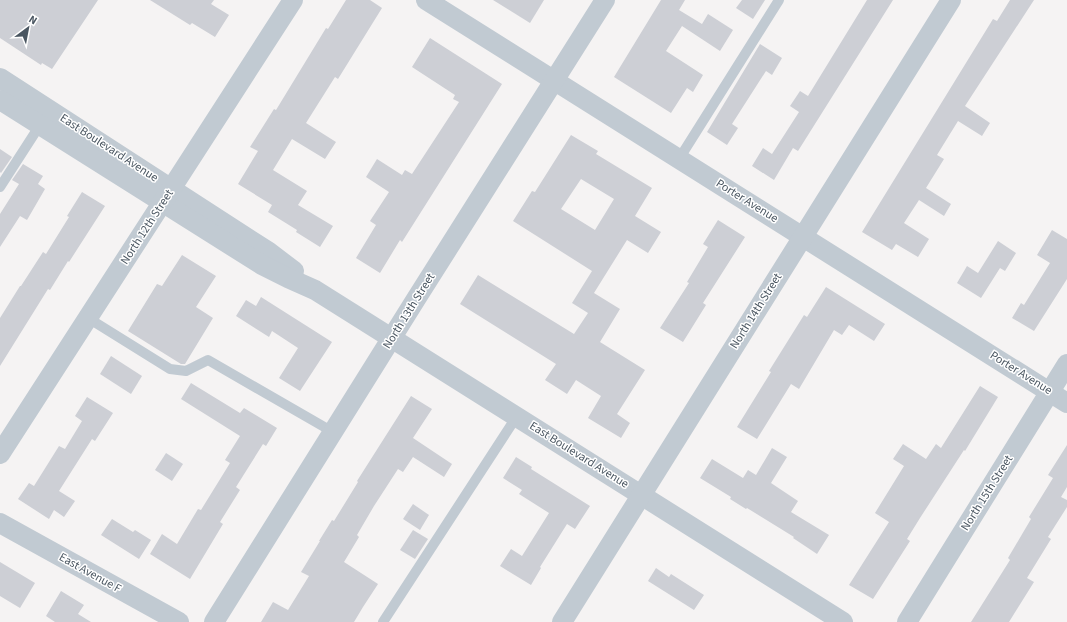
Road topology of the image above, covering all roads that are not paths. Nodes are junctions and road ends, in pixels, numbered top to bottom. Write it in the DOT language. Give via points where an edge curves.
graph roads {
  1 [pos="293,0"];
  2 [pos="605,0"];
  3 [pos="779,0"];
  4 [pos="950,0"];
  5 [pos="430,1"];
  6 [pos="0,78"];
  7 [pos="554,81"];
  8 [pos="0,100"];
  9 [pos="40,125"];
  10 [pos="679,159"];
  11 [pos="0,187"];
  12 [pos="168,196"];
  13 [pos="802,236"];
  14 [pos="88,318"];
  15 [pos="392,338"];
  16 [pos="1067,364"];
  17 [pos="1050,391"];
  18 [pos="1067,402"];
  19 [pos="517,416"];
  20 [pos="333,432"];
  21 [pos="0,454"];
  22 [pos="642,494"];
  23 [pos="0,523"];
  24 [pos="179,622"];
  25 [pos="214,622"];
  26 [pos="383,622"];
  27 [pos="562,622"];
  28 [pos="843,622"];
  29 [pos="907,622"];
  1 -- 12 [label="street, North 12th Street"];
  2 -- 7 [label="street, North 13th Street"];
  3 -- 10 [label="lane"];
  4 -- 13 [label="street, North 14th Street"];
  5 -- 7 [label="street, Porter Avenue"];
  6 -- 12 [label="street, East Boulevard Avenue"];
  7 -- 10 [label="street, Porter Avenue"];
  7 -- 15 [label="street, North 13th Street"];
  8 -- 9 [label="street, East Boulevard Avenue"];
  9 -- 11 [label="lane"];
  9 -- 12 [label="street, East Boulevard Avenue"];
  10 -- 13 [label="street, Porter Avenue"];
  12 -- 14 [label="street, North 12th Street"];
  12 -- 15 [label="street, East Boulevard Avenue" via="262,265 315,290"];
  13 -- 17 [label="street, Porter Avenue"];
  13 -- 22 [label="street, North 14th Street"];
  14 -- 20 [label="lane" via="170,369 186,371 208,360"];
  14 -- 21 [label="street, North 12th Street"];
  15 -- 19 [label="street, East Boulevard Avenue"];
  15 -- 20 [label="street, North 13th Street"];
  16 -- 17 [label="street, North 15th Street"];
  17 -- 18 [label="street, Porter Avenue"];
  17 -- 29 [label="street, North 15th Street"];
  19 -- 22 [label="street, East Boulevard Avenue"];
  19 -- 26 [label="lane"];
  20 -- 25 [label="street, North 13th Street"];
  22 -- 27 [label="street, North 14th Street"];
  22 -- 28 [label="street, East Boulevard Avenue"];
  23 -- 24 [label="street, East Avenue F"];
}
